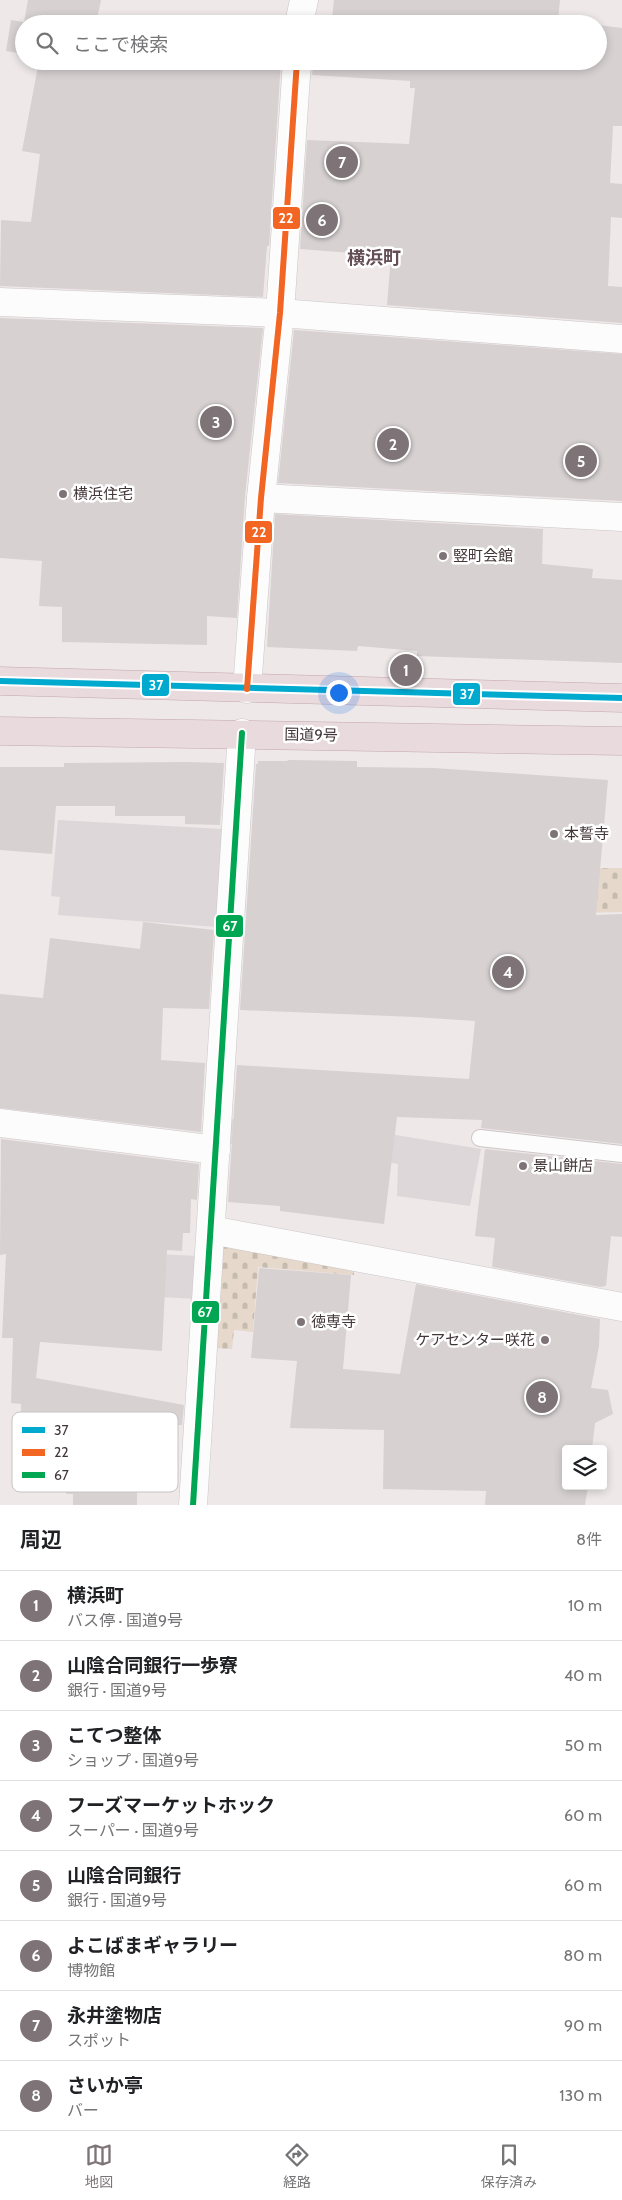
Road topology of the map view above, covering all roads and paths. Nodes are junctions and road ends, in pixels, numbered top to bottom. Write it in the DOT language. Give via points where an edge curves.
graph roads {
  1 [pos="304,0"];
  2 [pos="301,15"];
  3 [pos="296,70"];
  4 [pos="0,302"];
  5 [pos="280,313"];
  6 [pos="622,340"];
  7 [pos="261,498"];
  8 [pos="622,518"];
  9 [pos="0,681"];
  10 [pos="247,689"];
  11 [pos="622,698"];
  12 [pos="0,731"];
  13 [pos="242,733"];
  14 [pos="622,741"];
  15 [pos="0,1123"];
  16 [pos="480,1138"];
  17 [pos="216,1150"];
  18 [pos="622,1154"];
  19 [pos="211,1230"];
  20 [pos="622,1307"];
  21 [pos="193,1505"];
  1 -- 2 [label="street"];
  3 -- 5 [label="street"];
  4 -- 5 [label="street"];
  5 -- 6 [label="street"];
  5 -- 7 [label="street"];
  7 -- 8 [label="street"];
  7 -- 10 [label="street"];
  9 -- 10 [label="highway"];
  10 -- 11 [label="highway"];
  12 -- 13 [label="highway, 国道9号"];
  13 -- 14 [label="highway, 国道9号"];
  13 -- 17 [label="street"];
  15 -- 17 [label="street"];
  16 -- 18 [label="lane"];
  17 -- 19 [label="street"];
  19 -- 20 [label="street"];
  19 -- 21 [label="street"];
}
